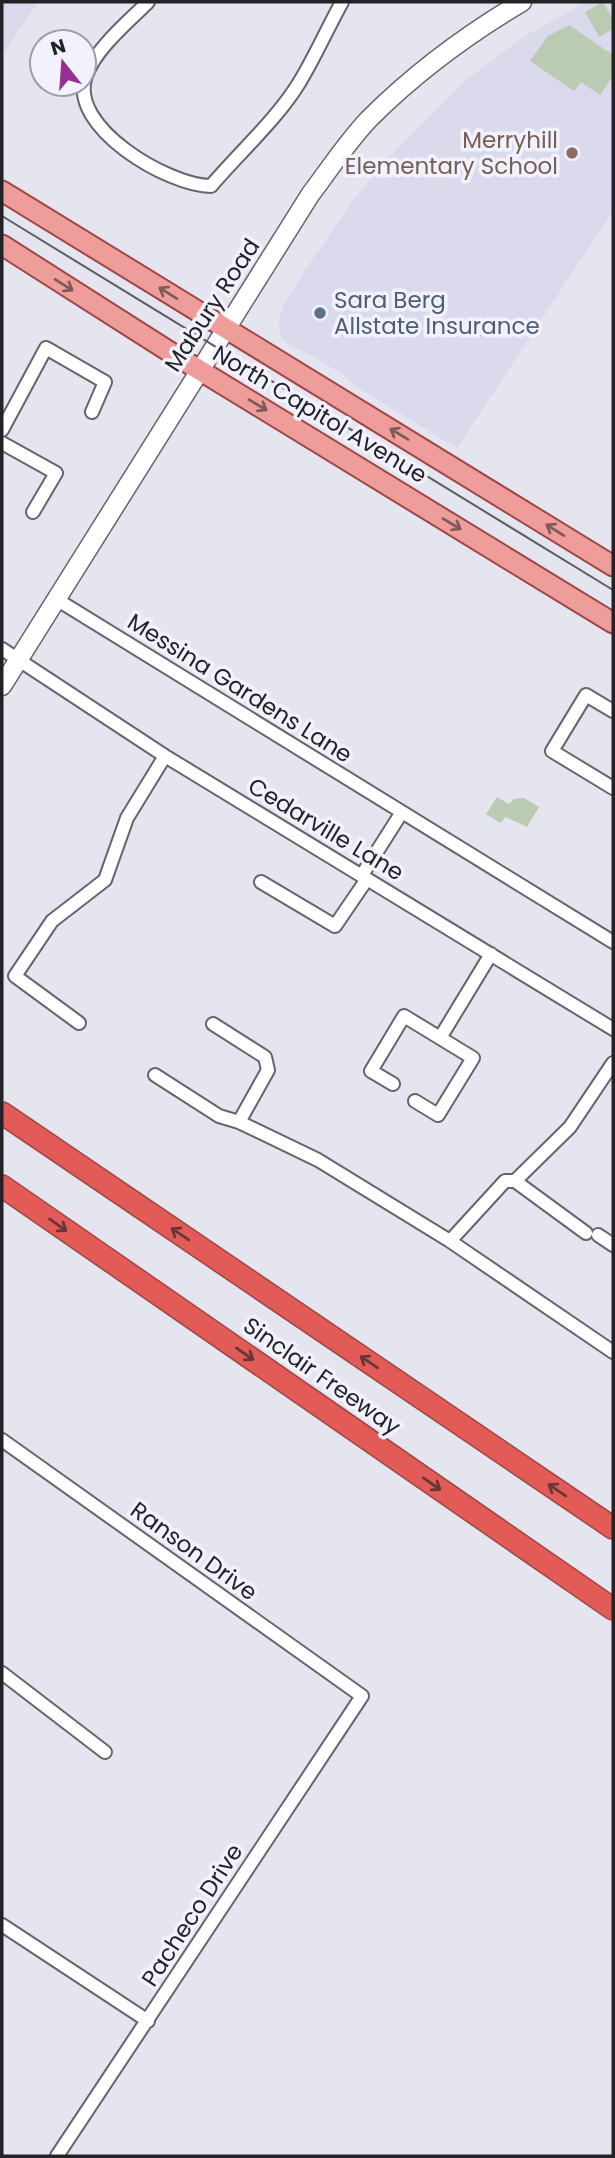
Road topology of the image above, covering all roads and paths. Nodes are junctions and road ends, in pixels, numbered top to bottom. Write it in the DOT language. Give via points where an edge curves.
graph roads {
  1 [pos="148,2"];
  2 [pos="341,2"];
  3 [pos="522,2"];
  4 [pos="2,191"];
  5 [pos="2,246"];
  6 [pos="227,329"];
  7 [pos="200,370"];
  8 [pos="92,412"];
  9 [pos="2,430"];
  10 [pos="2,443"];
  11 [pos="33,512"];
  12 [pos="613,566"];
  13 [pos="56,599"];
  14 [pos="613,623"];
  15 [pos="2,649"];
  16 [pos="18,660"];
  17 [pos="2,686"];
  18 [pos="613,711"];
  19 [pos="165,755"];
  20 [pos="613,788"];
  21 [pos="402,812"];
  22 [pos="365,877"];
  23 [pos="261,881"];
  24 [pos="613,943"];
  25 [pos="491,954"];
  26 [pos="79,1023"];
  27 [pos="213,1024"];
  28 [pos="613,1030"];
  29 [pos="440,1038"];
  30 [pos="613,1063"];
  31 [pos="155,1076"];
  32 [pos="602,1081"];
  33 [pos="393,1084"];
  34 [pos="613,1089"];
  35 [pos="415,1101"];
  36 [pos="2,1113"];
  37 [pos="239,1122"];
  38 [pos="515,1181"];
  39 [pos="2,1186"];
  40 [pos="450,1241"];
  41 [pos="613,1245"];
  42 [pos="613,1352"];
  43 [pos="2,1440"];
  44 [pos="613,1528"];
  45 [pos="613,1609"];
  46 [pos="2,1673"];
  47 [pos="362,1696"];
  48 [pos="105,1752"];
  49 [pos="2,1925"];
  50 [pos="148,2021"];
  51 [pos="57,2156"];
  1 -- 2 [label="street" via="91,65 85,78 87,109 133,156 161,172 198,186 211,186 280,109 305,73"];
  3 -- 6 [label="main road, Mabury Road" via="433,62 368,120 310,195"];
  6 -- 4 [label="main road, North Capitol Avenue, one-way"];
  5 -- 7 [label="main road, North Capitol Avenue, one-way"];
  6 -- 7 [label="main road, Mabury Road"];
  12 -- 6 [label="main road, North Capitol Avenue, one-way"];
  7 -- 13 [label="main road, Mabury Road"];
  7 -- 14 [label="main road, North Capitol Avenue, one-way"];
  8 -- 9 [label="street" via="105,382 46,348"];
  10 -- 11 [label="street" via="56,473"];
  13 -- 16 [label="main road, Mabury Road"];
  13 -- 21 [label="street, Messina Gardens Lane"];
  15 -- 16 [label="street, Cedarville Lane"];
  16 -- 17 [label="main road, Mabury Road"];
  16 -- 19 [label="street, Cedarville Lane"];
  18 -- 20 [label="street" via="586,695 552,751"];
  19 -- 22 [label="street, Cedarville Lane"];
  19 -- 26 [label="street" via="127,818 105,880 52,921 15,976"];
  21 -- 22 [label="street"];
  21 -- 24 [label="street, Messina Gardens Lane"];
  22 -- 23 [label="street" via="335,926"];
  22 -- 25 [label="street, Cedarville Lane"];
  25 -- 28 [label="street, Cedarville Lane"];
  25 -- 29 [label="street"];
  27 -- 37 [label="street" via="265,1056 268,1070"];
  29 -- 33 [label="street" via="404,1016 370,1071"];
  29 -- 35 [label="street" via="473,1058 438,1115"];
  30 -- 32 [label="street"];
  31 -- 37 [label="street" via="219,1116"];
  32 -- 34 [label="street"];
  32 -- 38 [label="street" via="570,1127"];
  44 -- 36 [label="highway, Sinclair Freeway, one-way"];
  37 -- 40 [label="street" via="318,1160"];
  38 -- 40 [label="street" via="505,1181"];
  38 -- 41 [label="street"];
  39 -- 45 [label="highway, Sinclair Freeway, one-way"];
  40 -- 42 [label="street"];
  43 -- 47 [label="street, Ranson Drive"];
  46 -- 48 [label="street"];
  47 -- 50 [label="street, Pacheco Drive"];
  49 -- 50 [label="street"];
  50 -- 51 [label="street, Pacheco Drive"];
}
